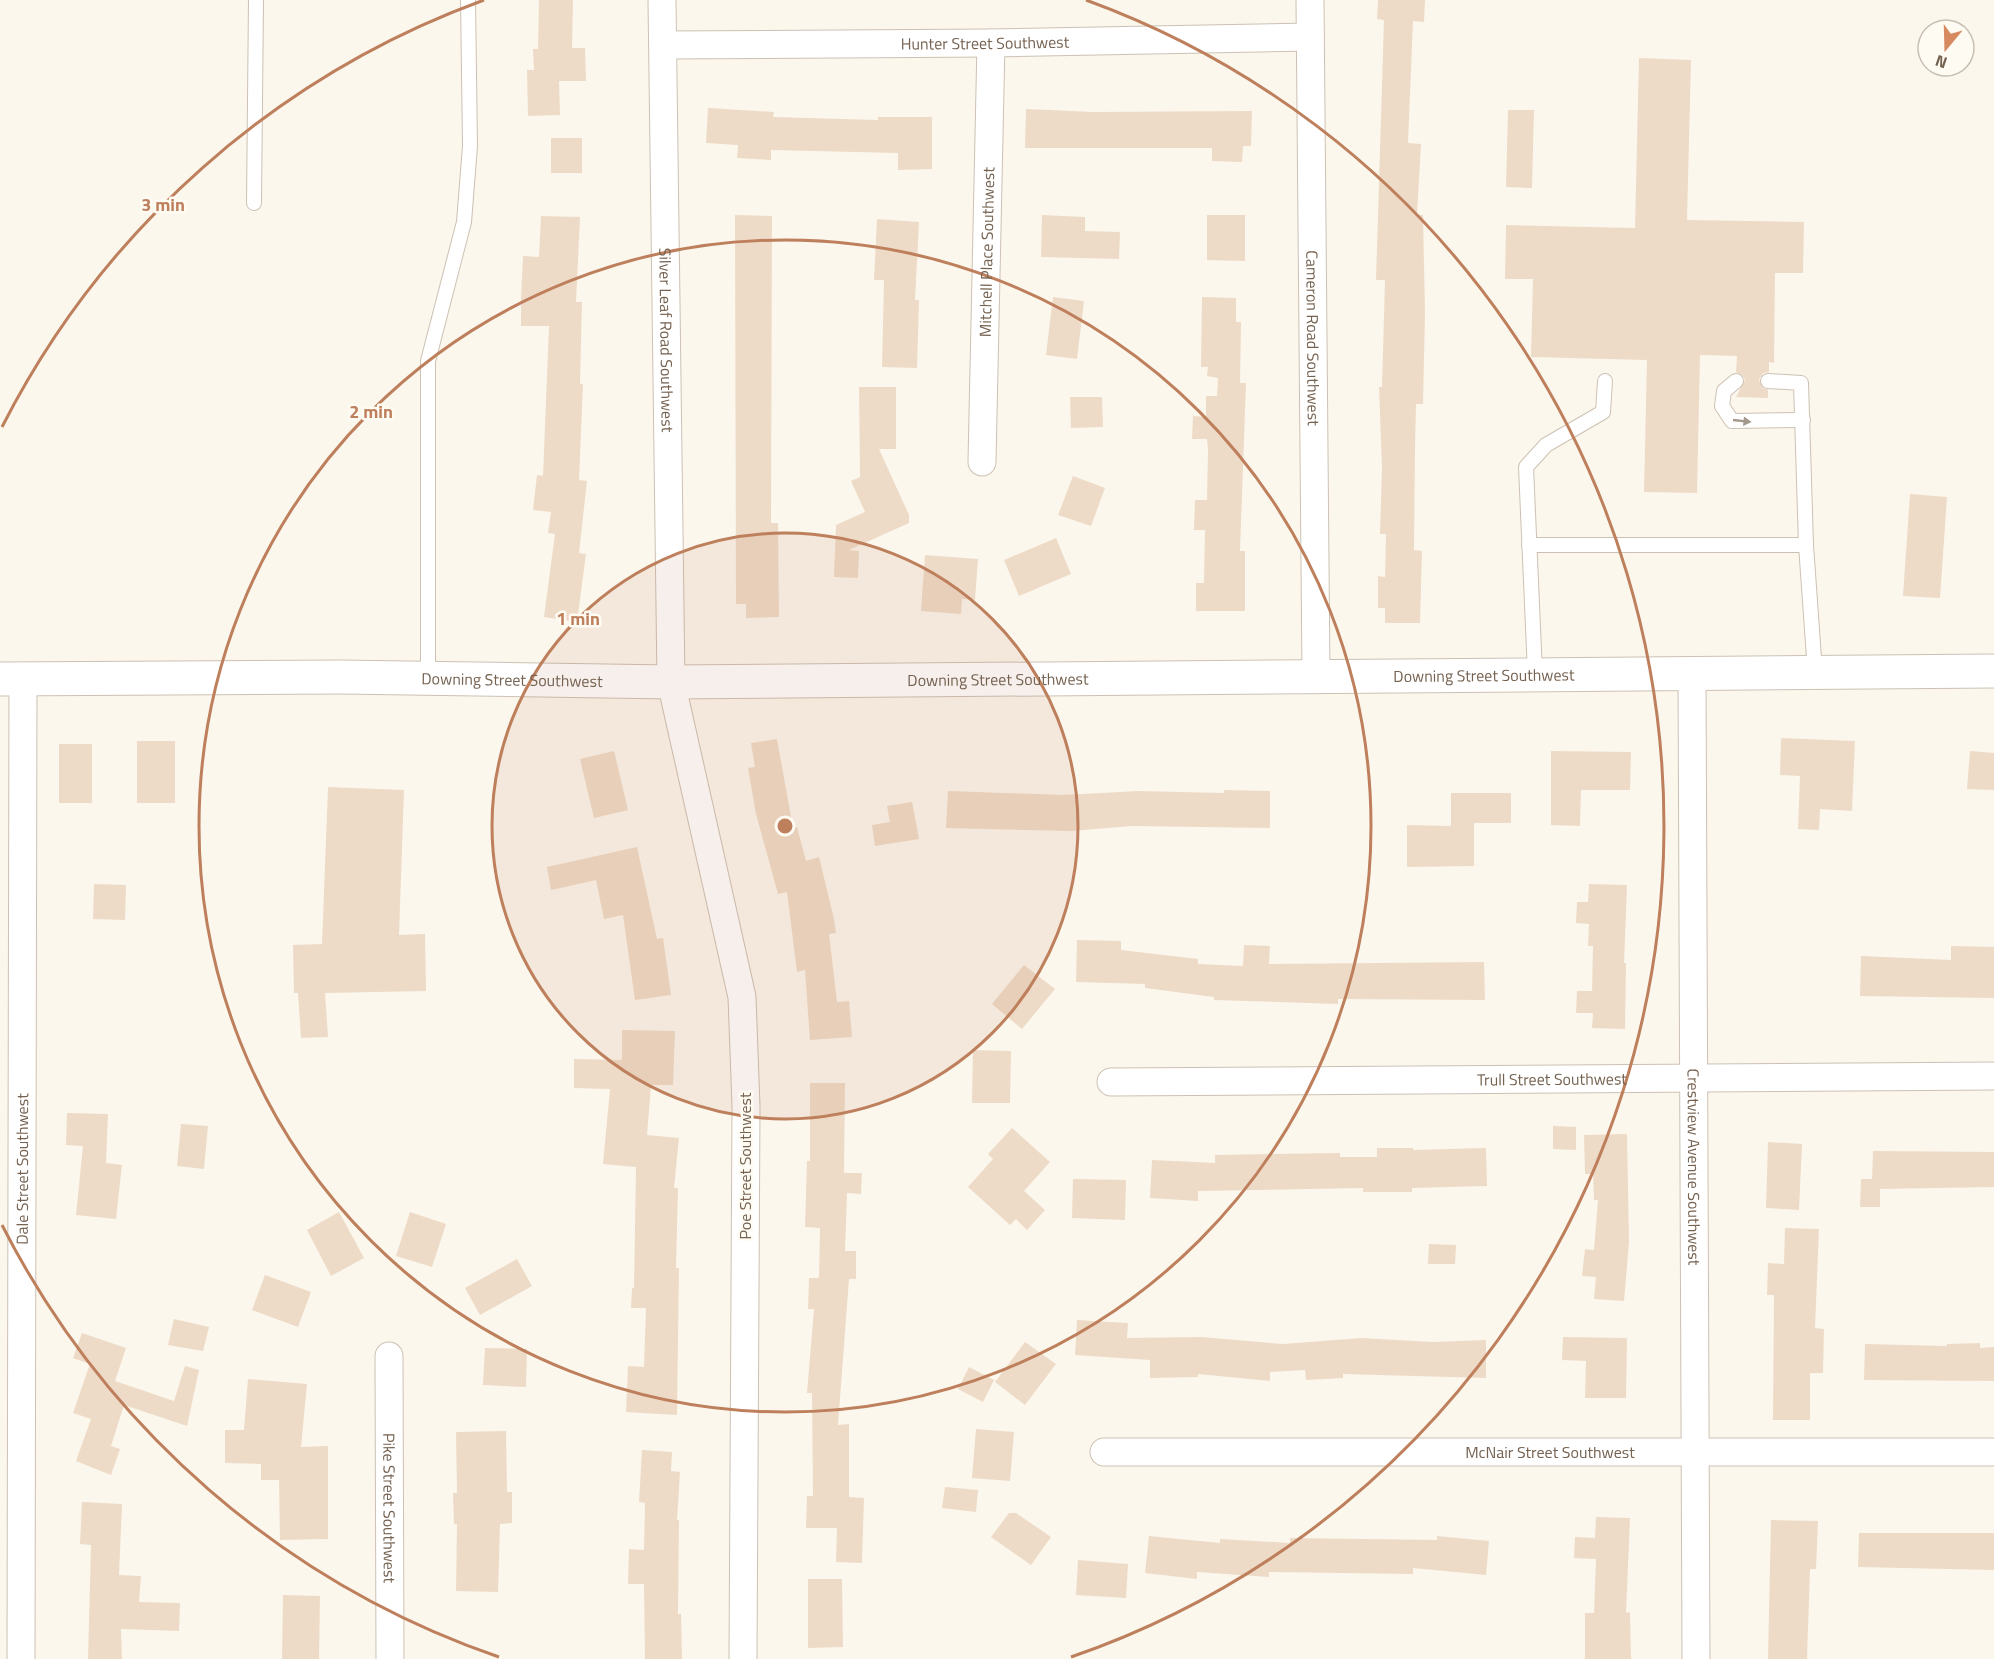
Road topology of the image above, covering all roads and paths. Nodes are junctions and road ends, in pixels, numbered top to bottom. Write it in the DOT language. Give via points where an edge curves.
graph roads {
  1 [pos="256,0"];
  2 [pos="468,0"];
  3 [pos="662,0"];
  4 [pos="1310,0"];
  5 [pos="1310,37"];
  6 [pos="991,43"];
  7 [pos="663,45"];
  8 [pos="254,202"];
  9 [pos="1605,381"];
  10 [pos="1736,381"];
  11 [pos="1768,381"];
  12 [pos="1803,420"];
  13 [pos="982,462"];
  14 [pos="1529,545"];
  15 [pos="1806,545"];
  16 [pos="1994,671"];
  17 [pos="1815,672"];
  18 [pos="1535,673"];
  19 [pos="1692,673"];
  20 [pos="1316,675"];
  21 [pos="428,678"];
  22 [pos="11,679"];
  23 [pos="671,682"];
  24 [pos="10,1072"];
  25 [pos="1994,1076"];
  26 [pos="1694,1077"];
  27 [pos="1111,1082"];
  28 [pos="388,1356"];
  29 [pos="1104,1452"];
  30 [pos="1695,1452"];
  31 [pos="1994,1452"];
  32 [pos="21,1659"];
  33 [pos="390,1659"];
  34 [pos="743,1659"];
  35 [pos="1696,1659"];
  1 -- 8 [label="lane"];
  2 -- 21 [label="lane" via="470,146 464,222 428,361"];
  3 -- 7 [label="street, Silver Leaf Road Southwest"];
  4 -- 5 [label="street, Cameron Road Southwest"];
  5 -- 6 [label="street, Hunter Street Southwest"];
  5 -- 20 [label="street, Cameron Road Southwest"];
  6 -- 7 [label="street, Hunter Street Southwest"];
  6 -- 13 [label="street, Mitchell Place Southwest"];
  7 -- 23 [label="street, Silver Leaf Road Southwest"];
  9 -- 14 [label="lane" via="1603,412 1545,445 1526,467"];
  10 -- 12 [label="lane, one-way" via="1724,391 1722,406 1732,421"];
  11 -- 12 [label="lane" via="1801,383"];
  12 -- 15 [label="lane"];
  14 -- 15 [label="lane"];
  14 -- 18 [label="lane"];
  15 -- 17 [label="lane"];
  16 -- 17 [label="street, Downing Street Southwest"];
  17 -- 19 [label="street, Downing Street Southwest"];
  18 -- 19 [label="street, Downing Street Southwest"];
  18 -- 20 [label="street, Downing Street Southwest"];
  19 -- 26 [label="street, Crestview Avenue Southwest"];
  20 -- 23 [label="street, Downing Street Southwest"];
  21 -- 22 [label="street, Downing Street Southwest"];
  21 -- 23 [label="street, Downing Street Southwest"];
  22 -- 24 [label="street, Dale Street Southwest"];
  23 -- 34 [label="street, Poe Street Southwest" via="742,997 746,1107"];
  24 -- 32 [label="street, Dale Street Southwest"];
  25 -- 26 [label="street, Trull Street Southwest"];
  26 -- 27 [label="street, Trull Street Southwest"];
  26 -- 30 [label="street, Crestview Avenue Southwest"];
  28 -- 33 [label="street, Pike Street Southwest"];
  29 -- 30 [label="street, McNair Street Southwest"];
  30 -- 31 [label="street, McNair Street Southwest"];
  30 -- 35 [label="street, Crestview Avenue Southwest"];
}
